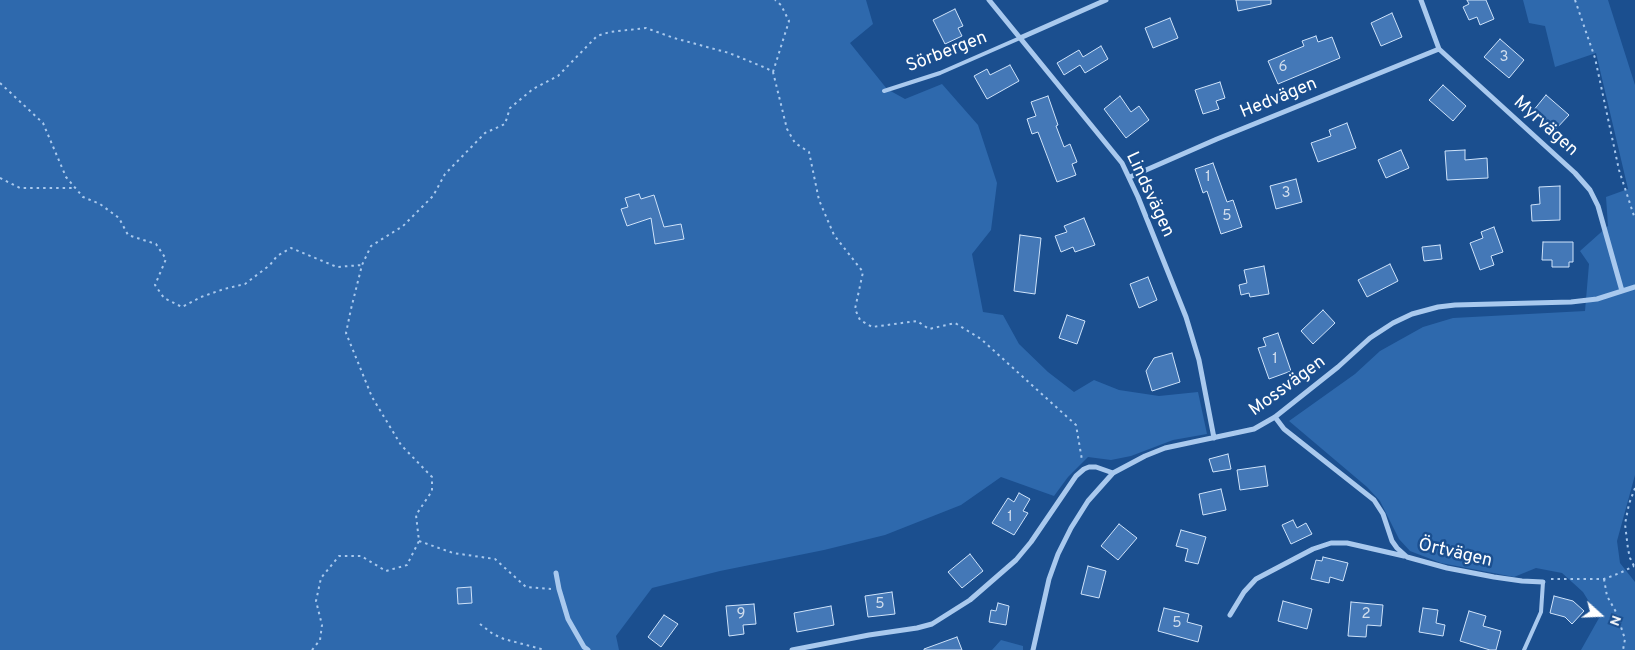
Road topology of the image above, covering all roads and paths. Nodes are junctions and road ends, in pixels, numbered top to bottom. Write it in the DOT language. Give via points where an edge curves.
graph roads {
  1 [pos="775,0"];
  2 [pos="989,0"];
  3 [pos="1106,0"];
  4 [pos="1421,0"];
  5 [pos="1575,0"];
  6 [pos="1020,38"];
  7 [pos="1439,48"];
  8 [pos="773,72"];
  9 [pos="0,83"];
  10 [pos="884,91"];
  11 [pos="1130,177"];
  12 [pos="0,178"];
  13 [pos="75,188"];
  14 [pos="1635,219"];
  15 [pos="362,265"];
  16 [pos="1635,287"];
  17 [pos="1622,291"];
  18 [pos="1275,417"];
  19 [pos="1214,438"];
  20 [pos="1084,469"];
  21 [pos="1114,473"];
  22 [pos="1635,488"];
  23 [pos="419,541"];
  24 [pos="1407,557"];
  25 [pos="1634,567"];
  26 [pos="556,573"];
  27 [pos="1604,579"];
  28 [pos="1543,582"];
  29 [pos="559,589"];
  30 [pos="1230,616"];
  31 [pos="480,624"];
  32 [pos="312,650"];
  33 [pos="544,650"];
  34 [pos="588,650"];
  35 [pos="792,650"];
  36 [pos="1033,650"];
  37 [pos="1524,650"];
  38 [pos="1623,650"];
  1 -- 8 [label="path" via="782,5 789,21"];
  2 -- 6 [label="street, Lindsvägen"];
  3 -- 6 [label="street"];
  4 -- 7 [label="street, Myrvägen"];
  5 -- 14 [label="path" via="1595,58 1619,170"];
  6 -- 10 [label="lane, Sörbergen" via="940,73"];
  6 -- 11 [label="street, Lindsvägen"];
  7 -- 11 [label="street, Hedvägen"];
  7 -- 17 [label="street, Myrvägen" via="1590,190 1598,206"];
  8 -- 15 [label="path" via="729,53 646,28 597,36 558,76 533,89 510,108 505,124 485,133 445,174 432,196 403,226 371,246"];
  8 -- 20 [label="path" via="787,129 795,143 809,152 819,200 834,235 863,272 855,309 860,320 872,326 918,321 929,329 955,324 982,339 1076,425"];
  9 -- 13 [label="path" via="43,123 66,177"];
  11 -- 19 [label="street, Lindsvägen" via="1186,317 1199,360"];
  12 -- 13 [label="path" via="20,188"];
  13 -- 15 [label="path" via="119,218 128,236 156,244 166,259 155,285 164,298 182,307 201,297 246,284 292,248 337,267"];
  15 -- 23 [label="path" via="346,333 372,397 401,445 432,477 432,491 416,516"];
  16 -- 17 [label="street, Mossvägen"];
  17 -- 18 [label="street, Mossvägen" via="1572,302 1455,305 1412,314 1370,338"];
  18 -- 19 [label="street, Mossvägen" via="1254,429"];
  18 -- 24 [label="street, Örtvägen" via="1284,429 1374,500 1383,514 1392,541"];
  19 -- 21 [label="street, Mossvägen" via="1165,448"];
  20 -- 21 [label="street" via="1096,467"];
  20 -- 35 [label="street" via="1016,560 946,617 917,628"];
  21 -- 36 [label="street, Mossvägen" via="1088,501 1058,554 1048,580"];
  22 -- 25 [label="path" via="1625,524"];
  23 -- 29 [label="path" via="452,553 495,560 526,587"];
  23 -- 32 [label="path" via="407,565 386,571 361,556 339,556 321,578 316,601 322,625 320,640"];
  24 -- 28 [label="street, Örtvägen" via="1494,578"];
  24 -- 30 [label="street" via="1347,543 1331,543 1256,579"];
  25 -- 27 [label="path"];
  26 -- 29 [label="street"];
  27 -- 28 [label="path" via="1553,579"];
  27 -- 38 [label="path" via="1607,596 1624,639"];
  28 -- 37 [label="lane" via="1541,612"];
  29 -- 34 [label="street" via="568,619"];
  31 -- 33 [label="path" via="504,639"];
}
